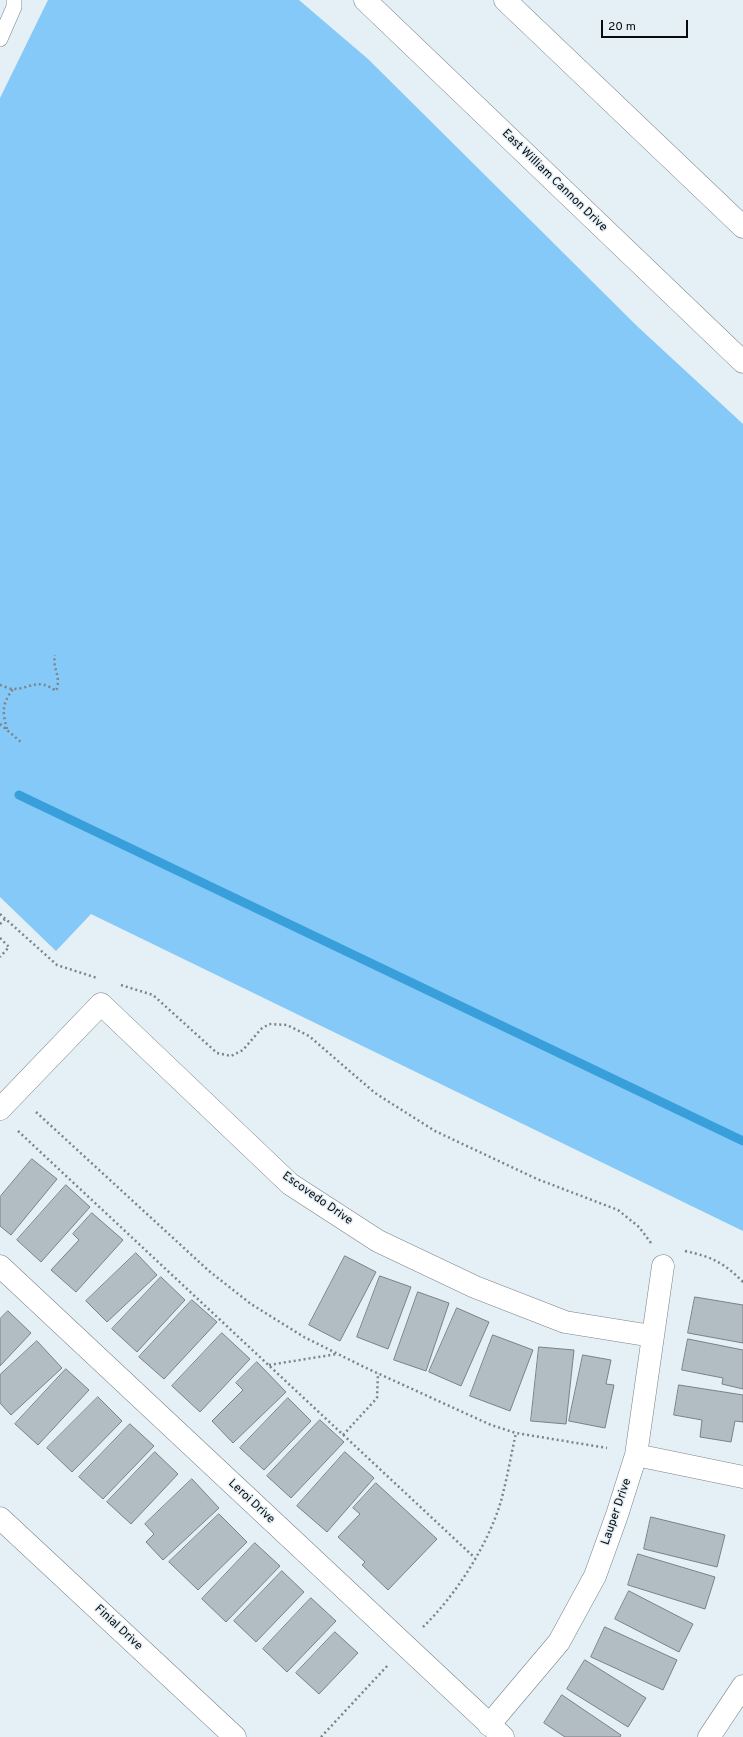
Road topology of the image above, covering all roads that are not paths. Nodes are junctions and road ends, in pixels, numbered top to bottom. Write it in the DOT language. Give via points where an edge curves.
graph roads {
  1 [pos="14,0"];
  2 [pos="365,0"];
  3 [pos="505,0"];
  4 [pos="0,39"];
  5 [pos="743,227"];
  6 [pos="743,362"];
  7 [pos="0,1109"];
  8 [pos="0,1266"];
  9 [pos="663,1266"];
  10 [pos="652,1336"];
  11 [pos="636,1455"];
  12 [pos="743,1477"];
  13 [pos="0,1518"];
  14 [pos="743,1686"];
  15 [pos="496,1731"];
  16 [pos="235,1737"];
  17 [pos="709,1737"];
  1 -- 4 [label="lane" via="14,7"];
  2 -- 6 [label="street, East William Cannon Drive"];
  3 -- 5 [label="street"];
  7 -- 10 [label="street, Escovedo Drive" via="101,1004 290,1184 378,1240 475,1287 565,1322"];
  8 -- 15 [label="street, Leroi Drive"];
  9 -- 10 [label="street, Lauper Drive"];
  10 -- 11 [label="street, Lauper Drive"];
  11 -- 12 [label="street"];
  11 -- 15 [label="street, Lauper Drive" via="595,1576 559,1642"];
  13 -- 16 [label="street, Finial Drive"];
  14 -- 17 [label="street"];
}
